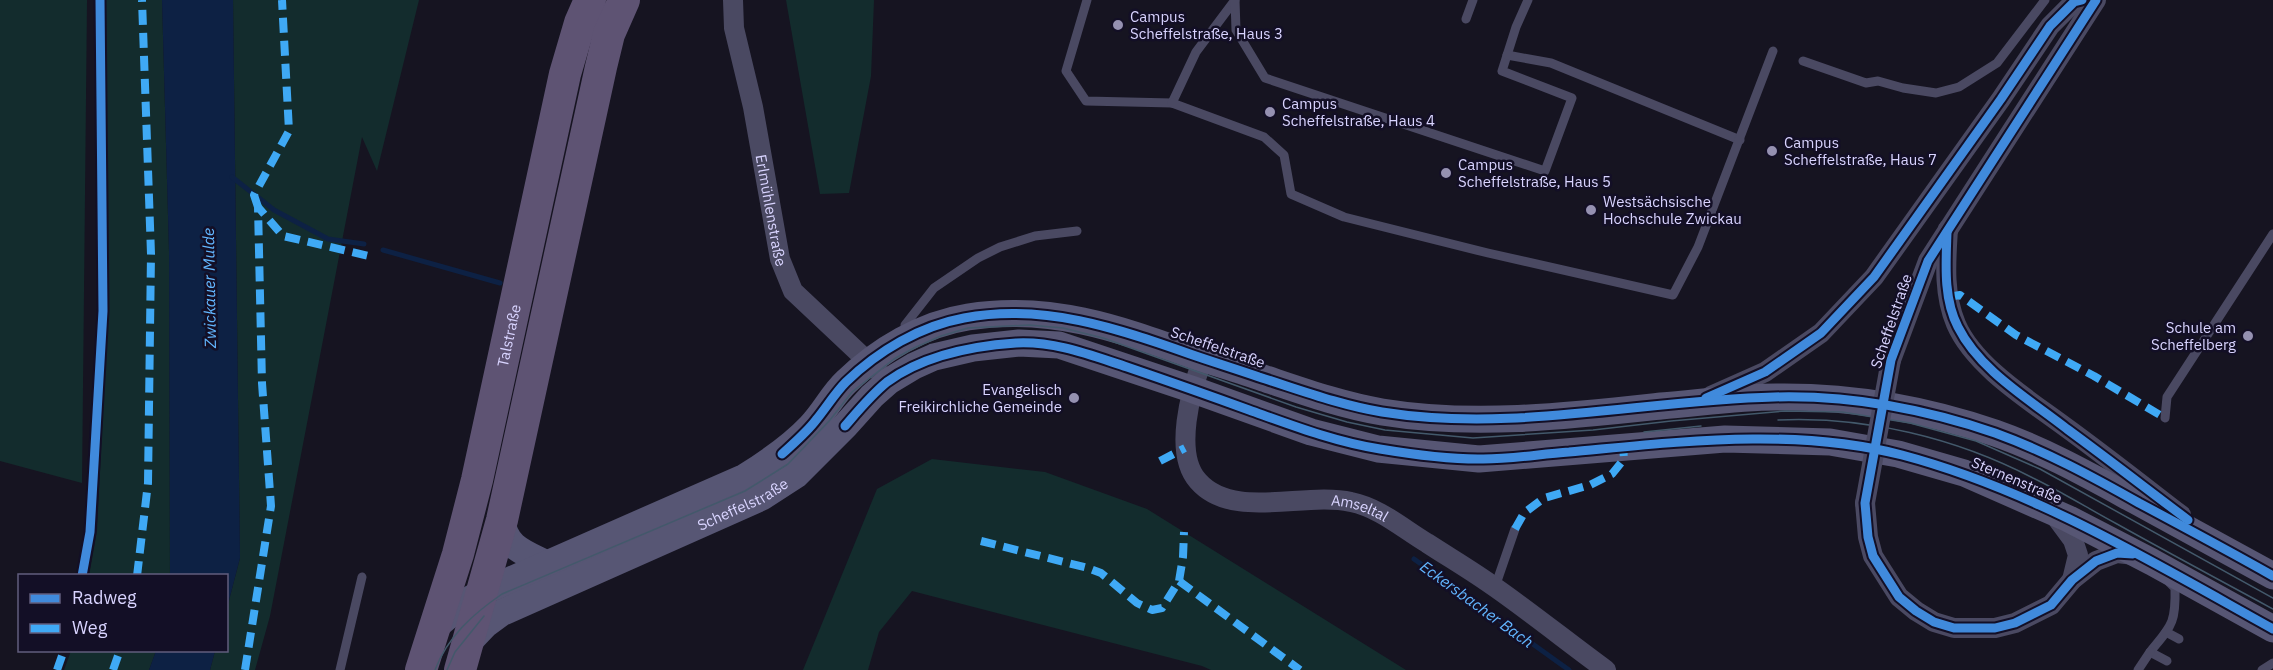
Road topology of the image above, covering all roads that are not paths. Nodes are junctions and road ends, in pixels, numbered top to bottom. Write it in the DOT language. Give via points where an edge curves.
graph roads {
  1 [pos="590,0"];
  2 [pos="624,0"];
  3 [pos="733,0"];
  4 [pos="1087,0"];
  5 [pos="1235,0"];
  6 [pos="1473,0"];
  7 [pos="1528,0"];
  8 [pos="2045,0"];
  9 [pos="2082,0"];
  10 [pos="2096,0"];
  11 [pos="1466,19"];
  12 [pos="1773,51"];
  13 [pos="1507,55"];
  14 [pos="1803,61"];
  15 [pos="1172,103"];
  16 [pos="1740,140"];
  17 [pos="1948,229"];
  18 [pos="1077,231"];
  19 [pos="2273,234"];
  20 [pos="908,338"];
  21 [pos="1203,359"];
  22 [pos="868,362"];
  23 [pos="889,381"];
  24 [pos="1191,389"];
  25 [pos="1694,403"];
  26 [pos="2165,418"];
  27 [pos="1725,439"];
  28 [pos="2052,512"];
  29 [pos="502,520"];
  30 [pos="1515,529"];
  31 [pos="2227,550"];
  32 [pos="2145,558"];
  33 [pos="547,564"];
  34 [pos="2273,576"];
  35 [pos="362,577"];
  36 [pos="2072,580"];
  37 [pos="1495,587"];
  38 [pos="473,603"];
  39 [pos="2273,628"];
  40 [pos="2166,632"];
  41 [pos="2179,639"];
  42 [pos="2150,652"];
  43 [pos="463,658"];
  44 [pos="2166,661"];
  45 [pos="2273,663"];
  46 [pos="340,670"];
  47 [pos="421,670"];
  48 [pos="1605,670"];
  49 [pos="2138,670"];
  50 [pos="2262,670"];
  1 -- 38 [label="main road, Talstraße" via="565,74 477,480"];
  2 -- 29 [label="main road, Talstraße" via="609,34 601,67"];
  3 -- 22 [label="street, Erlmühlenstraße" via="734,28 753,107 780,259 793,291"];
  4 -- 15 [label="lane" via="1066,71 1086,101"];
  5 -- 13 [label="lane" via="1236,30 1265,78 1545,171 1572,98 1502,71"];
  5 -- 15 [label="lane" via="1197,52"];
  6 -- 11 [label="lane"];
  7 -- 13 [label="lane"];
  8 -- 14 [label="lane" via="1997,63 1959,87 1936,93 1878,81 1866,83"];
  9 -- 25 [label="street, Scheffelstraße" via="2050,26 1874,277 1837,317 1821,333 1765,372"];
  10 -- 17 [label="street, Scheffelstraße"];
  12 -- 16 [label="lane"];
  13 -- 16 [label="lane" via="1551,63"];
  15 -- 16 [label="lane" via="1264,137 1284,155 1291,194 1344,217 1673,295 1698,247"];
  17 -- 31 [label="street" via="1948,297 1968,345 2023,396"];
  17 -- 36 [label="street, Scheffelstraße, bridge" via="1924,270 1890,360 1865,503 1873,556 1899,597 1934,622 1954,628 1995,628 2015,623 2051,605"];
  18 -- 20 [label="lane" via="1035,236 978,258 934,288 905,325"];
  19 -- 26 [label="lane" via="2167,397"];
  20 -- 21 [label="street, Scheffelstraße" via="938,324 1018,312 1064,316 1129,332"];
  20 -- 22 [label="street, Scheffelstraße"];
  21 -- 24 [label="street, Amseltal"];
  21 -- 25 [label="street, Scheffelstraße" via="1320,398 1380,412 1433,418 1597,413"];
  22 -- 23 [label="street, Erlmühlenstraße"];
  22 -- 33 [label="street, Scheffelstraße" via="843,384 813,424 782,454 732,483"];
  23 -- 24 [label="street, Scheffelstraße" via="934,357 1019,343 1059,345"];
  23 -- 38 [label="street, Scheffelstraße" via="796,475 762,497"];
  24 -- 27 [label="street, Scheffelstraße" via="1311,432 1378,449 1479,459"];
  24 -- 37 [label="street, Amseltal" via="1185,448 1188,466 1198,482 1224,499 1351,502 1387,516"];
  25 -- 31 [label="street, Scheffelstraße" via="1775,397 1870,402 1915,411 1993,433 2093,477"];
  27 -- 28 [label="street, Sternenstraße" via="1830,442 1898,454 1964,473"];
  28 -- 32 [label="street, Sternenstraße"];
  28 -- 36 [label="street" via="2073,540 2078,555"];
  29 -- 33 [label="street" via="509,542"];
  29 -- 38 [label="main road, Talstraße"];
  30 -- 37 [label="lane"];
  31 -- 34 [label="street"];
  32 -- 36 [label="street, Scheffelstraße" via="2117,553 2105,556"];
  32 -- 39 [label="street, Sternenstraße"];
  32 -- 40 [label="lane" via="2175,588 2176,615"];
  33 -- 38 [label="street, Scheffelstraße"];
  35 -- 46 [label="lane"];
  37 -- 48 [label="street, Amseltal"];
  38 -- 43 [label="main road, Talstraße"];
  38 -- 47 [label="main road, Talstraße" via="434,628"];
  40 -- 41 [label="lane"];
  40 -- 42 [label="lane"];
  42 -- 44 [label="lane"];
  42 -- 49 [label="lane"];
  45 -- 50 [label="lane"];
}
